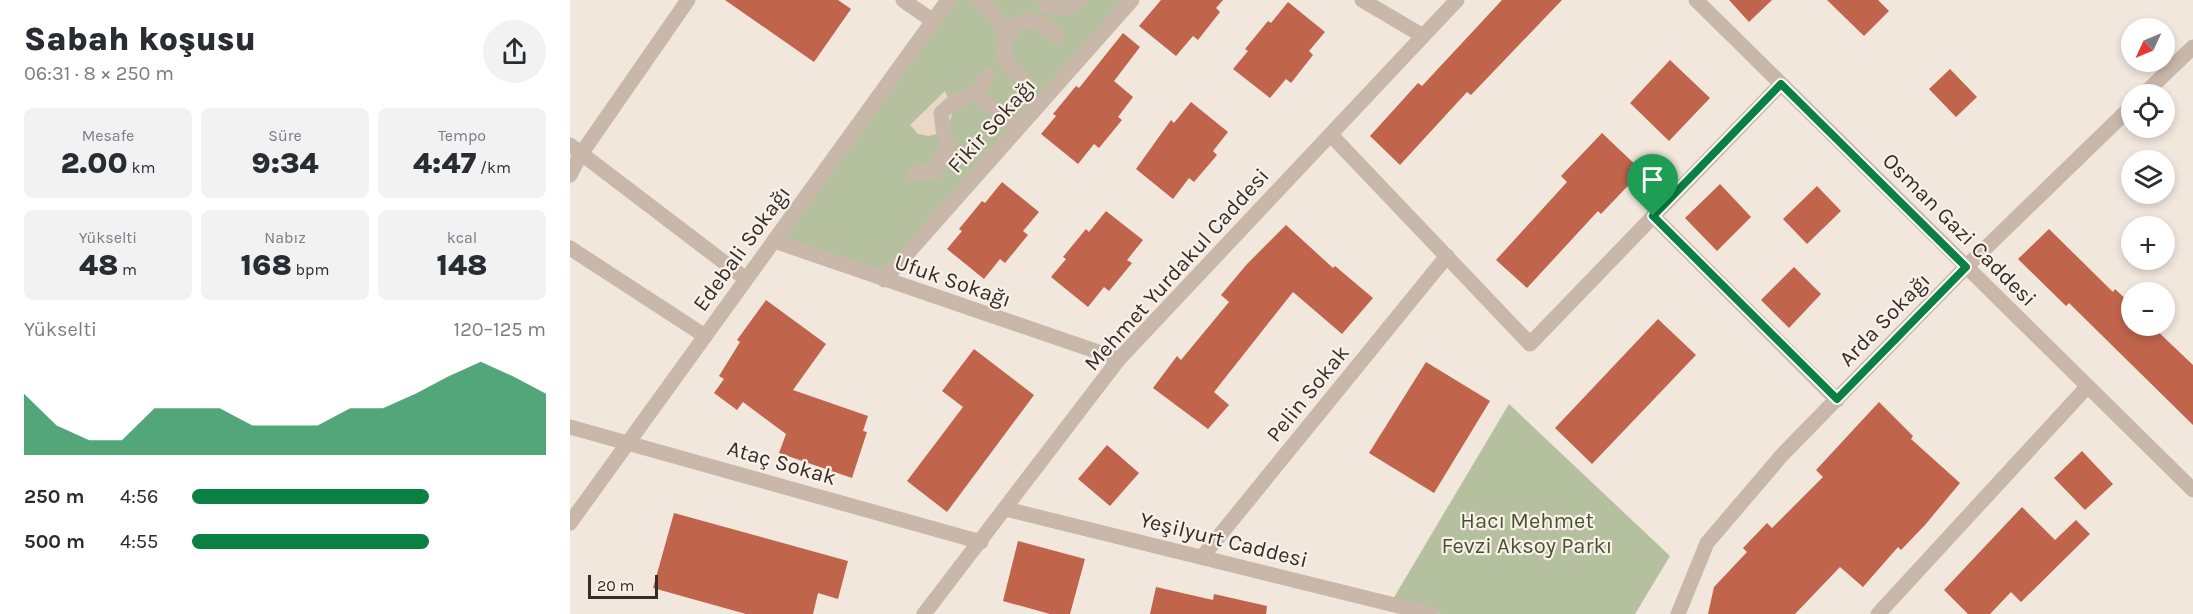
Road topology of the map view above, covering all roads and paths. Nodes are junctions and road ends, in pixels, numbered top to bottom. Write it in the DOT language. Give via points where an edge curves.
graph roads {
  1 [pos="688,0"];
  2 [pos="903,0"];
  3 [pos="948,0"];
  4 [pos="979,0"];
  5 [pos="1079,0"];
  6 [pos="1132,0"];
  7 [pos="1362,0"];
  8 [pos="1457,0"];
  9 [pos="1696,0"];
  10 [pos="1044,4"];
  11 [pos="933,21"];
  12 [pos="1038,22"];
  13 [pos="1010,33"];
  14 [pos="1057,36"];
  15 [pos="1423,36"];
  16 [pos="2193,47"];
  17 [pos="987,76"];
  18 [pos="1020,76"];
  19 [pos="1781,84"];
  20 [pos="2154,84"];
  21 [pos="975,93"];
  22 [pos="2121,117"];
  23 [pos="1017,129"];
  24 [pos="1331,135"];
  25 [pos="576,149"];
  26 [pos="914,174"];
  27 [pos="570,175"];
  28 [pos="1653,216"];
  29 [pos="774,241"];
  30 [pos="570,248"];
  31 [pos="1447,256"];
  32 [pos="1966,267"];
  33 [pos="746,279"];
  34 [pos="884,280"];
  35 [pos="705,336"];
  36 [pos="1119,359"];
  37 [pos="2087,387"];
  38 [pos="1837,399"];
  39 [pos="570,427"];
  40 [pos="628,442"];
  41 [pos="2193,490"];
  42 [pos="1006,509"];
  43 [pos="570,523"];
  44 [pos="981,542"];
  45 [pos="1202,557"];
  46 [pos="924,614"];
  47 [pos="1431,614"];
  48 [pos="1678,614"];
  49 [pos="1878,614"];
  1 -- 25 [label="street"];
  2 -- 11 [label="street"];
  3 -- 11 [label="street, Edebali Sokağı"];
  4 -- 13 [label="street"];
  5 -- 10 [label="street" via="1061,9"];
  6 -- 23 [label="street, Fikir Sokağı"];
  7 -- 15 [label="street"];
  8 -- 15 [label="street, Mehmet Yurdakul Caddesi"];
  9 -- 19 [label="street, Osman Gazi Caddesi"];
  10 -- 12 [label="street"];
  11 -- 29 [label="street, Edebali Sokağı"];
  12 -- 13 [label="street" via="1018,25"];
  12 -- 14 [label="street"];
  13 -- 18 [label="street" via="1004,56"];
  15 -- 24 [label="street, Mehmet Yurdakul Caddesi"];
  16 -- 20 [label="street"];
  17 -- 21 [label="street"];
  19 -- 28 [label="street"];
  19 -- 32 [label="street, Osman Gazi Caddesi"];
  21 -- 23 [label="street"];
  21 -- 26 [label="street" via="952,103 941,113 948,145 936,171"];
  22 -- 32 [label="street, Arda Sokağı"];
  23 -- 34 [label="street, Fikir Sokağı"];
  24 -- 31 [label="street"];
  24 -- 36 [label="street, Mehmet Yurdakul Caddesi"];
  25 -- 27 [label="street"];
  25 -- 33 [label="street"];
  28 -- 31 [label="street" via="1530,344"];
  28 -- 38 [label="street"];
  29 -- 33 [label="street, Edebali Sokağı"];
  29 -- 34 [label="street, Ufuk Sokağı"];
  30 -- 35 [label="street"];
  31 -- 45 [label="street, Pelin Sokak"];
  32 -- 37 [label="street, Osman Gazi Caddesi"];
  32 -- 38 [label="street, Arda Sokağı"];
  33 -- 35 [label="street, Edebali Sokağı"];
  34 -- 36 [label="street, Ufuk Sokağı"];
  35 -- 40 [label="street, Edebali Sokağı"];
  36 -- 42 [label="street, Mehmet Yurdakul Caddesi"];
  37 -- 41 [label="street, Osman Gazi Caddesi"];
  37 -- 49 [label="street"];
  38 -- 48 [label="street, Arda Sokağı" via="1782,455 1707,543"];
  39 -- 40 [label="street, Ataç Sokak"];
  40 -- 43 [label="street, Edebali Sokağı"];
  40 -- 44 [label="street, Ataç Sokak"];
  42 -- 44 [label="street, Mehmet Yurdakul Caddesi"];
  42 -- 45 [label="street, Yeşilyurt Caddesi"];
  44 -- 46 [label="street, Mehmet Yurdakul Caddesi"];
  45 -- 47 [label="street, Yeşilyurt Caddesi"];
}
